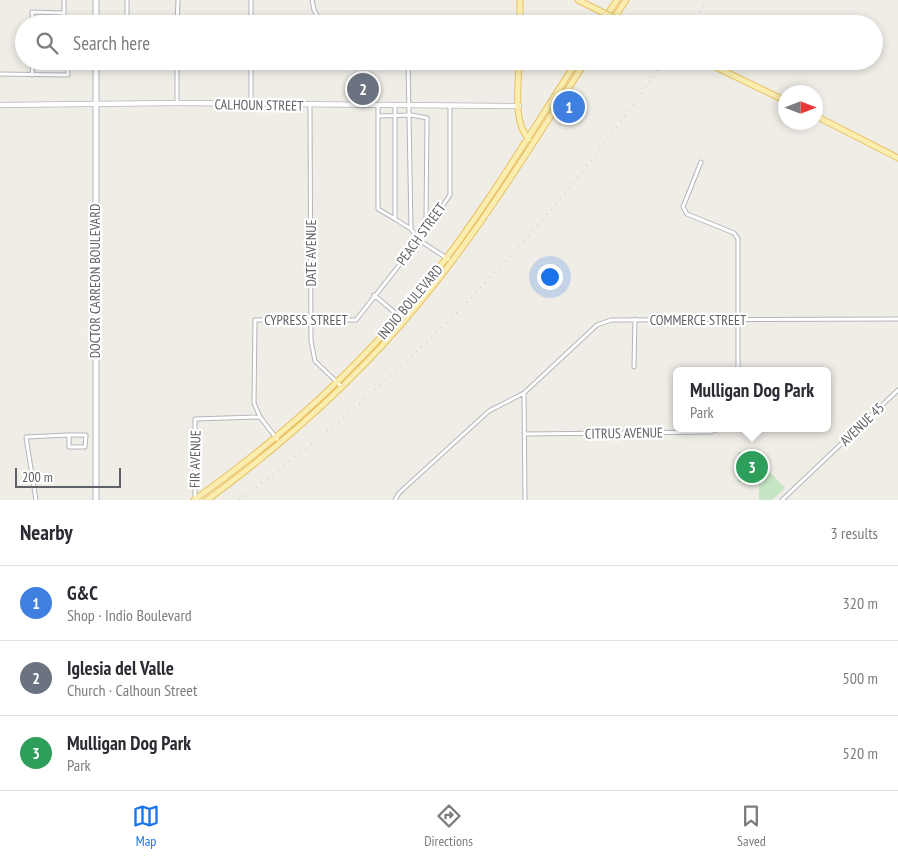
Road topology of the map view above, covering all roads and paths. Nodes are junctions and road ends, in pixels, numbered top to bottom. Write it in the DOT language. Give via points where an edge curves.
graph roads {
  1 [pos="64,0"];
  2 [pos="96,0"];
  3 [pos="127,0"];
  4 [pos="178,0"];
  5 [pos="251,0"];
  6 [pos="312,0"];
  7 [pos="578,0"];
  8 [pos="617,0"];
  9 [pos="626,0"];
  10 [pos="520,1"];
  11 [pos="64,13"];
  12 [pos="32,15"];
  13 [pos="96,15"];
  14 [pos="127,15"];
  15 [pos="178,15"];
  16 [pos="251,15"];
  17 [pos="317,15"];
  18 [pos="520,15"];
  19 [pos="608,15"];
  20 [pos="608,15"];
  21 [pos="616,15"];
  22 [pos="32,70"];
  23 [pos="68,70"];
  24 [pos="96,70"];
  25 [pos="177,70"];
  26 [pos="251,70"];
  27 [pos="408,70"];
  28 [pos="519,70"];
  29 [pos="571,70"];
  30 [pos="580,70"];
  31 [pos="722,70"];
  32 [pos="0,74"];
  33 [pos="32,75"];
  34 [pos="778,97"];
  35 [pos="177,103"];
  36 [pos="0,105"];
  37 [pos="96,105"];
  38 [pos="251,105"];
  39 [pos="310,106"];
  40 [pos="378,106"];
  41 [pos="395,106"];
  42 [pos="410,106"];
  43 [pos="450,106"];
  44 [pos="519,106"];
  45 [pos="411,115"];
  46 [pos="378,116"];
  47 [pos="396,116"];
  48 [pos="823,120"];
  49 [pos="528,138"];
  50 [pos="533,142"];
  51 [pos="898,158"];
  52 [pos="701,162"];
  53 [pos="396,219"];
  54 [pos="411,229"];
  55 [pos="419,240"];
  56 [pos="446,258"];
  57 [pos="452,261"];
  58 [pos="374,295"];
  59 [pos="399,316"];
  60 [pos="635,319"];
  61 [pos="898,319"];
  62 [pos="312,320"];
  63 [pos="356,320"];
  64 [pos="738,320"];
  65 [pos="404,321"];
  66 [pos="634,367"];
  67 [pos="738,367"];
  68 [pos="337,383"];
  69 [pos="342,387"];
  70 [pos="898,390"];
  71 [pos="524,392"];
  72 [pos="260,417"];
  73 [pos="710,432"];
  74 [pos="525,434"];
  75 [pos="69,436"];
  76 [pos="276,438"];
  77 [pos="280,443"];
  78 [pos="36,500"];
  79 [pos="96,500"];
  80 [pos="195,500"];
  81 [pos="207,500"];
  82 [pos="395,500"];
  83 [pos="525,500"];
  84 [pos="782,500"];
  1 -- 11 [label="street"];
  2 -- 13 [label="main road"];
  3 -- 14 [label="street"];
  4 -- 15 [label="street"];
  5 -- 16 [label="street"];
  6 -- 17 [label="street"];
  7 -- 19 [label="main road, bridge"];
  8 -- 20 [label="main road"];
  9 -- 21 [label="main road"];
  10 -- 18 [label="main road"];
  11 -- 12 [label="street" via="32,12"];
  22 -- 33 [label="street"];
  23 -- 33 [label="street" via="68,75"];
  24 -- 37 [label="main road, DOCTOR CARREON BOULEVARD"];
  25 -- 35 [label="street"];
  26 -- 38 [label="street"];
  27 -- 42 [label="street"];
  28 -- 44 [label="main road"];
  29 -- 49 [label="main road, INDIO BOULEVARD"];
  30 -- 50 [label="main road, INDIO BOULEVARD"];
  31 -- 34 [label="main road"];
  32 -- 33 [label="street"];
  35 -- 37 [label="street, CALHOUN STREET"];
  35 -- 38 [label="street, CALHOUN STREET"];
  36 -- 37 [label="street, CALHOUN STREET"];
  37 -- 79 [label="main road, DOCTOR CARREON BOULEVARD"];
  38 -- 39 [label="street, CALHOUN STREET"];
  39 -- 40 [label="street, CALHOUN STREET"];
  39 -- 62 [label="street, DATE AVENUE"];
  40 -- 41 [label="street, CALHOUN STREET"];
  40 -- 46 [label="street"];
  41 -- 42 [label="street, CALHOUN STREET"];
  41 -- 47 [label="street"];
  42 -- 43 [label="street, CALHOUN STREET"];
  42 -- 45 [label="street"];
  43 -- 44 [label="street, CALHOUN STREET"];
  43 -- 55 [label="street, PEACH STREET" via="450,195"];
  44 -- 49 [label="main road" via="520,127"];
  45 -- 47 [label="street"];
  45 -- 54 [label="street"];
  45 -- 55 [label="street" via="427,118 426,220"];
  46 -- 47 [label="street"];
  46 -- 53 [label="street" via="378,209"];
  47 -- 53 [label="street"];
  48 -- 51 [label="main road"];
  49 -- 50 [label="main road"];
  49 -- 56 [label="main road, INDIO BOULEVARD"];
  50 -- 57 [label="main road, INDIO BOULEVARD"];
  52 -- 64 [label="street" via="683,207 687,214 734,233 738,239"];
  53 -- 54 [label="street"];
  54 -- 55 [label="street"];
  55 -- 56 [label="street"];
  55 -- 58 [label="street, PEACH STREET"];
  56 -- 57 [label="street"];
  56 -- 59 [label="main road, INDIO BOULEVARD"];
  57 -- 65 [label="main road, INDIO BOULEVARD"];
  58 -- 59 [label="street"];
  58 -- 63 [label="street, PEACH STREET"];
  59 -- 65 [label="street"];
  59 -- 68 [label="main road, INDIO BOULEVARD"];
  60 -- 64 [label="street, COMMERCE STREET"];
  60 -- 66 [label="street"];
  60 -- 71 [label="street, COMMERCE STREET" via="611,320 597,326"];
  61 -- 64 [label="street, COMMERCE STREET"];
  62 -- 63 [label="street, CYPRESS STREET"];
  62 -- 68 [label="street, DATE AVENUE" via="310,332 315,361"];
  62 -- 72 [label="street, CYPRESS STREET" via="256,320 254,403"];
  64 -- 67 [label="street"];
  65 -- 69 [label="main road, INDIO BOULEVARD"];
  68 -- 69 [label="street, DATE AVENUE"];
  68 -- 76 [label="main road, INDIO BOULEVARD"];
  69 -- 77 [label="main road, INDIO BOULEVARD"];
  70 -- 84 [label="street, AVENUE 45"];
  71 -- 74 [label="street"];
  71 -- 82 [label="street, COMMERCE STREET" via="489,411"];
  72 -- 76 [label="street"];
  72 -- 80 [label="street, FIR AVENUE" via="195,419"];
  73 -- 74 [label="street, CITRUS AVENUE"];
  74 -- 83 [label="street"];
  75 -- 75 [label="street" via="86,436 85,447 69,447"];
  75 -- 78 [label="street" via="26,437"];
  76 -- 77 [label="street"];
  76 -- 80 [label="main road, INDIO BOULEVARD"];
  77 -- 81 [label="main road, INDIO BOULEVARD"];
}
